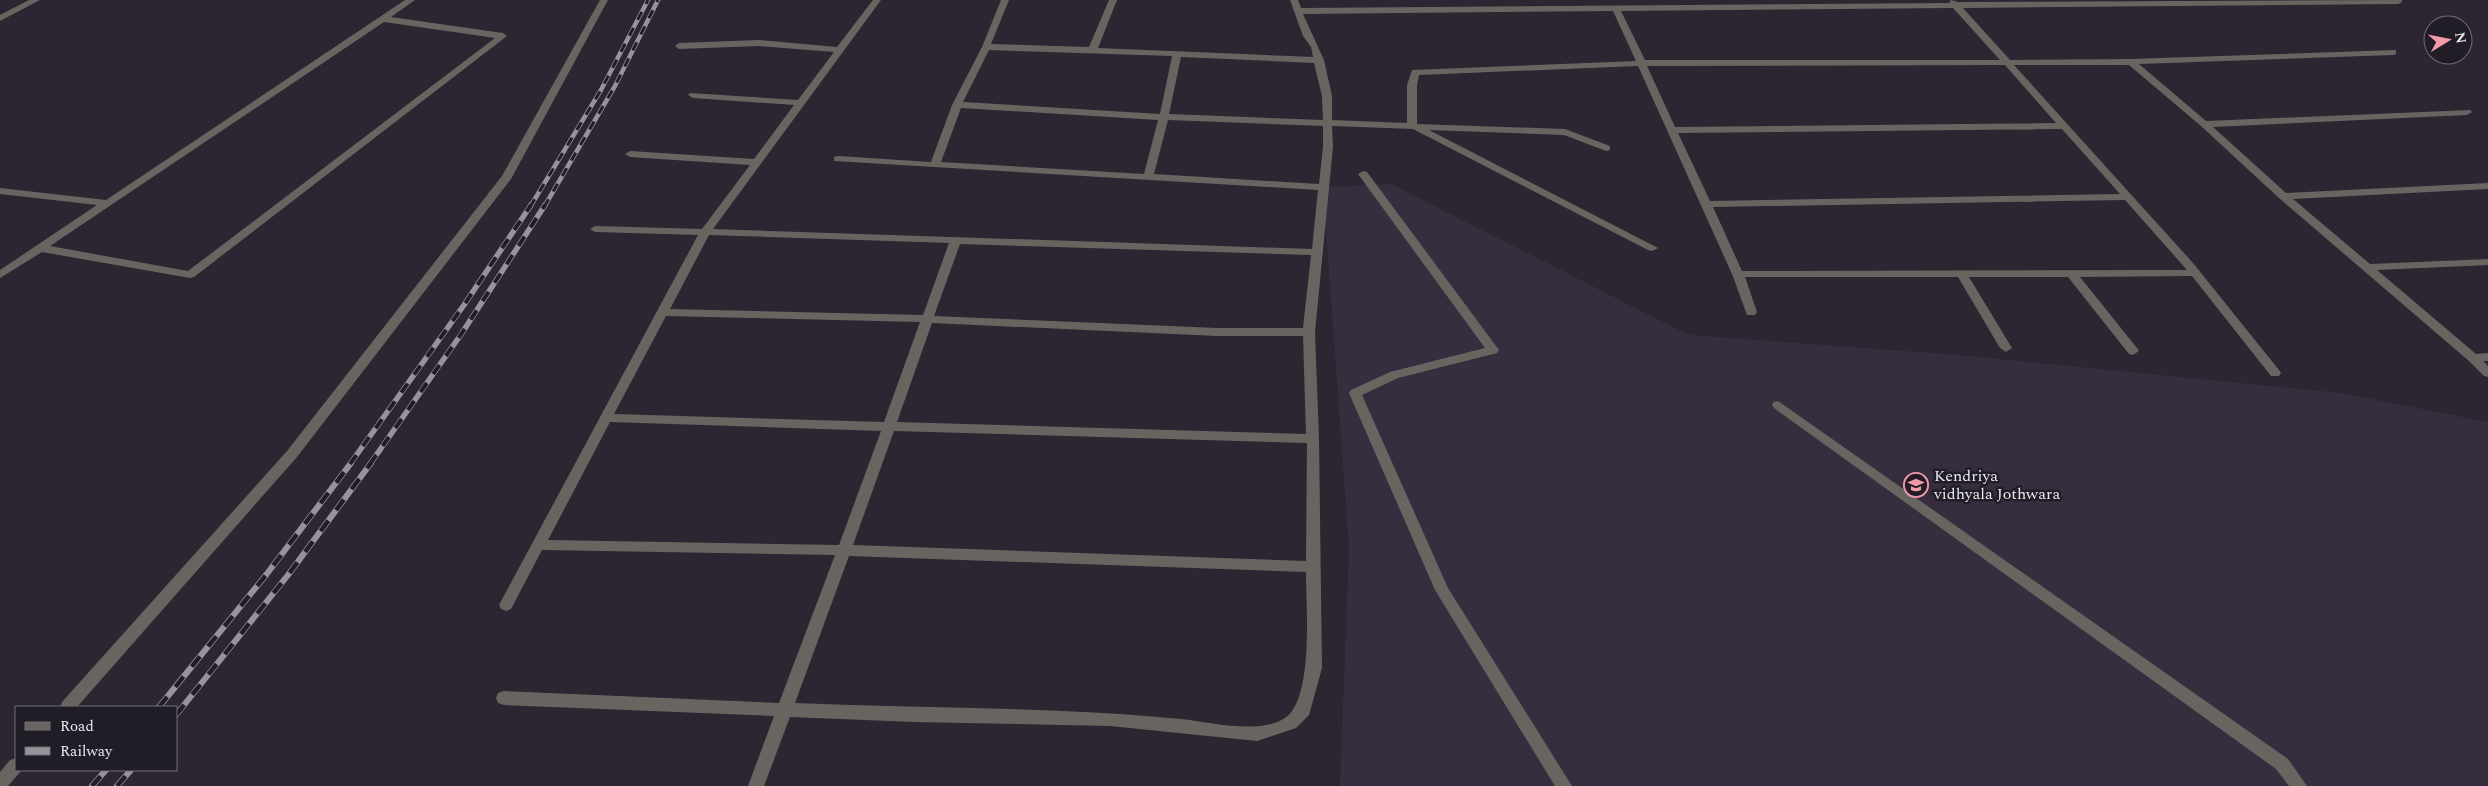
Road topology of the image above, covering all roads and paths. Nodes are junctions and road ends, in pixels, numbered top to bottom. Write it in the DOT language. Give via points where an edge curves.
graph roads {
  1 [pos="36,0"];
  2 [pos="411,0"];
  3 [pos="604,0"];
  4 [pos="877,0"];
  5 [pos="1005,0"];
  6 [pos="1112,0"];
  7 [pos="1448,0"];
  8 [pos="2211,1"];
  9 [pos="2325,1"];
  10 [pos="2398,1"];
  11 [pos="1953,2"];
  12 [pos="1731,4"];
  13 [pos="1296,6"];
  14 [pos="1616,8"];
  15 [pos="1451,10"];
  16 [pos="0,18"];
  17 [pos="384,18"];
  18 [pos="679,46"];
  19 [pos="986,47"];
  20 [pos="839,50"];
  21 [pos="1092,50"];
  22 [pos="2393,52"];
  23 [pos="1177,55"];
  24 [pos="1319,60"];
  25 [pos="2008,62"];
  26 [pos="2130,62"];
  27 [pos="1642,63"];
  28 [pos="693,95"];
  29 [pos="800,103"];
  30 [pos="957,105"];
  31 [pos="2467,112"];
  32 [pos="1164,117"];
  33 [pos="1328,123"];
  34 [pos="2204,124"];
  35 [pos="1412,125"];
  36 [pos="2064,126"];
  37 [pos="1673,130"];
  38 [pos="1606,148"];
  39 [pos="630,154"];
  40 [pos="838,159"];
  41 [pos="757,162"];
  42 [pos="935,165"];
  43 [pos="1363,174"];
  44 [pos="1148,177"];
  45 [pos="2488,186"];
  46 [pos="1323,187"];
  47 [pos="0,191"];
  48 [pos="2283,196"];
  49 [pos="2127,197"];
  50 [pos="107,203"];
  51 [pos="1707,204"];
  52 [pos="595,228"];
  53 [pos="705,232"];
  54 [pos="955,241"];
  55 [pos="40,248"];
  56 [pos="1652,248"];
  57 [pos="1316,252"];
  58 [pos="2488,262"];
  59 [pos="2367,267"];
  60 [pos="2195,273"];
  61 [pos="1738,274"];
  62 [pos="1962,274"];
  63 [pos="2072,274"];
  64 [pos="0,275"];
  65 [pos="663,312"];
  66 [pos="1751,312"];
  67 [pos="928,319"];
  68 [pos="1309,332"];
  69 [pos="2006,348"];
  70 [pos="2133,351"];
  71 [pos="2488,357"];
  72 [pos="2473,358"];
  73 [pos="2275,373"];
  74 [pos="2488,373"];
  75 [pos="1778,405"];
  76 [pos="606,418"];
  77 [pos="889,426"];
  78 [pos="1313,439"];
  79 [pos="538,545"];
  80 [pos="844,550"];
  81 [pos="1313,567"];
  82 [pos="506,605"];
  83 [pos="504,698"];
  84 [pos="69,706"];
  85 [pos="786,710"];
  86 [pos="15,767"];
  87 [pos="0,784"];
  88 [pos="756,786"];
  89 [pos="1564,786"];
  90 [pos="2300,786"];
  1 -- 16 [label="street"];
  2 -- 17 [label="street"];
  3 -- 84 [label="street" via="501,185 292,454"];
  4 -- 20 [label="street"];
  5 -- 19 [label="street"];
  6 -- 21 [label="street"];
  7 -- 15 [label="street"];
  8 -- 9 [label="street"];
  8 -- 11 [label="street"];
  9 -- 10 [label="street"];
  11 -- 12 [label="street"];
  11 -- 25 [label="street"];
  12 -- 14 [label="street"];
  13 -- 15 [label="street"];
  13 -- 24 [label="street"];
  14 -- 15 [label="street"];
  14 -- 27 [label="street"];
  17 -- 50 [label="street"];
  17 -- 55 [label="street" via="503,36 190,275"];
  18 -- 20 [label="street" via="759,43"];
  19 -- 21 [label="street"];
  19 -- 30 [label="street"];
  20 -- 29 [label="street"];
  21 -- 23 [label="street"];
  22 -- 26 [label="street"];
  23 -- 24 [label="street"];
  23 -- 32 [label="street"];
  24 -- 33 [label="street" via="1327,96"];
  25 -- 26 [label="street"];
  25 -- 27 [label="street"];
  25 -- 36 [label="street"];
  26 -- 34 [label="street"];
  27 -- 35 [label="street" via="1415,72"];
  27 -- 37 [label="street"];
  28 -- 29 [label="street"];
  29 -- 41 [label="street"];
  30 -- 32 [label="street"];
  30 -- 42 [label="street"];
  31 -- 34 [label="street"];
  32 -- 33 [label="street"];
  32 -- 44 [label="street"];
  33 -- 35 [label="street"];
  33 -- 46 [label="street"];
  34 -- 48 [label="street"];
  35 -- 38 [label="street" via="1565,132"];
  35 -- 56 [label="street"];
  36 -- 37 [label="street"];
  36 -- 49 [label="street"];
  37 -- 51 [label="street"];
  39 -- 41 [label="street"];
  40 -- 42 [label="street"];
  41 -- 53 [label="street"];
  42 -- 44 [label="street"];
  43 -- 89 [label="street" via="1493,350 1394,375 1355,393 1442,590"];
  44 -- 46 [label="street"];
  45 -- 48 [label="street"];
  46 -- 57 [label="street"];
  47 -- 50 [label="street"];
  48 -- 59 [label="street"];
  49 -- 51 [label="street"];
  49 -- 60 [label="street"];
  50 -- 55 [label="street"];
  51 -- 61 [label="street"];
  52 -- 53 [label="street"];
  53 -- 54 [label="street"];
  53 -- 65 [label="street"];
  54 -- 57 [label="street"];
  54 -- 67 [label="street"];
  55 -- 64 [label="street"];
  57 -- 68 [label="street"];
  58 -- 59 [label="street"];
  59 -- 72 [label="street"];
  60 -- 63 [label="street"];
  60 -- 73 [label="street"];
  61 -- 62 [label="street"];
  61 -- 66 [label="street"];
  62 -- 63 [label="street"];
  62 -- 69 [label="street"];
  63 -- 70 [label="street"];
  65 -- 67 [label="street"];
  65 -- 76 [label="street"];
  67 -- 68 [label="street" via="1217,332"];
  67 -- 77 [label="street"];
  68 -- 78 [label="street"];
  71 -- 72 [label="street"];
  72 -- 74 [label="street"];
  75 -- 90 [label="street" via="2282,764"];
  76 -- 77 [label="street"];
  76 -- 79 [label="street"];
  77 -- 78 [label="street"];
  77 -- 80 [label="street"];
  78 -- 81 [label="street"];
  79 -- 80 [label="street"];
  79 -- 82 [label="street"];
  80 -- 81 [label="street"];
  80 -- 85 [label="street"];
  81 -- 85 [label="street" via="1314,668 1303,710 1290,724 1257,734 1110,719"];
  83 -- 85 [label="street"];
  85 -- 88 [label="street"];
  86 -- 87 [label="street"];
}
